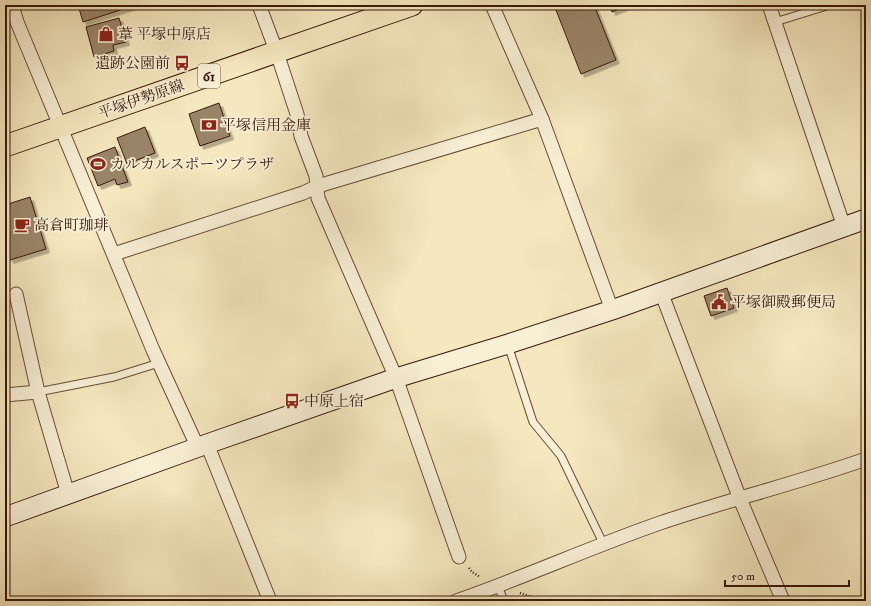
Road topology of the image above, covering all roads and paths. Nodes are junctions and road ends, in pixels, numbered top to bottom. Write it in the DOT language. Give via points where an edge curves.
graph roads {
  1 [pos="12,5"];
  2 [pos="259,5"];
  3 [pos="412,5"];
  4 [pos="492,5"];
  5 [pos="769,5"];
  6 [pos="830,5"];
  7 [pos="383,10"];
  8 [pos="775,22"];
  9 [pos="277,52"];
  10 [pos="542,119"];
  11 [pos="60,127"];
  12 [pos="5,146"];
  13 [pos="318,186"];
  14 [pos="866,220"];
  15 [pos="844,227"];
  16 [pos="114,254"];
  17 [pos="661,292"];
  18 [pos="16,294"];
  19 [pos="612,310"];
  20 [pos="508,344"];
  21 [pos="159,363"];
  22 [pos="396,378"];
  23 [pos="38,392"];
  24 [pos="5,395"];
  25 [pos="202,446"];
  26 [pos="866,459"];
  27 [pos="68,494"];
  28 [pos="740,498"];
  29 [pos="5,517"];
  30 [pos="603,543"];
  31 [pos="459,558"];
  32 [pos="498,586"];
  33 [pos="781,600"];
  34 [pos="270,601"];
  35 [pos="456,601"];
  36 [pos="504,601"];
  1 -- 11 [label="street"];
  2 -- 9 [label="street"];
  3 -- 7 [label="main road, 平塚伊勢原線 / 61"];
  4 -- 10 [label="street"];
  5 -- 8 [label="street"];
  6 -- 8 [label="lane"];
  7 -- 9 [label="main road, 平塚伊勢原線 / 61"];
  8 -- 15 [label="street"];
  9 -- 11 [label="main road, 平塚伊勢原線 / 61"];
  9 -- 13 [label="street"];
  10 -- 13 [label="street"];
  10 -- 19 [label="street"];
  11 -- 12 [label="main road, 平塚伊勢原線 / 61"];
  11 -- 16 [label="street"];
  13 -- 16 [label="street"];
  13 -- 22 [label="street" via="318,198"];
  14 -- 15 [label="street"];
  15 -- 17 [label="street"];
  16 -- 21 [label="street"];
  17 -- 19 [label="street"];
  17 -- 28 [label="street"];
  18 -- 23 [label="street"];
  19 -- 20 [label="street"];
  20 -- 22 [label="street"];
  20 -- 30 [label="lane" via="533,422 561,456"];
  21 -- 23 [label="lane" via="114,377"];
  21 -- 25 [label="street"];
  22 -- 25 [label="street"];
  22 -- 31 [label="street"];
  23 -- 24 [label="street"];
  23 -- 27 [label="street"];
  25 -- 27 [label="street"];
  25 -- 34 [label="street"];
  26 -- 28 [label="street"];
  27 -- 29 [label="street"];
  28 -- 30 [label="street"];
  28 -- 33 [label="street"];
  30 -- 32 [label="street"];
  32 -- 35 [label="street"];
  32 -- 36 [label="lane"];
}
